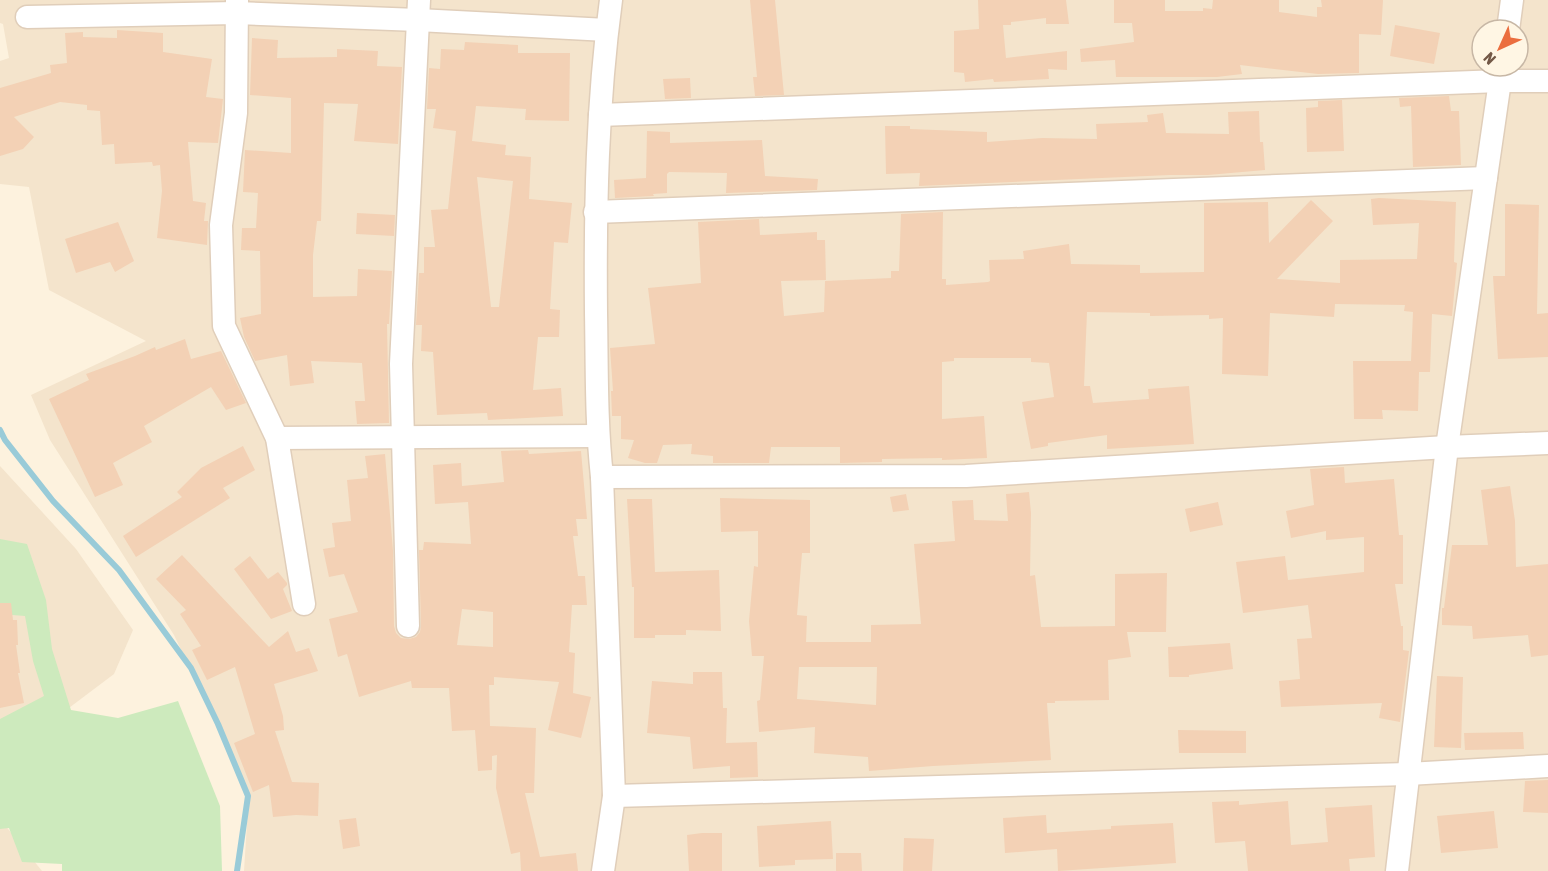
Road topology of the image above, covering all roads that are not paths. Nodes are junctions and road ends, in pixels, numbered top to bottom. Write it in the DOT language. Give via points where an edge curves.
graph roads {
  1 [pos="611,0"];
  2 [pos="1512,0"];
  3 [pos="236,7"];
  4 [pos="419,10"];
  5 [pos="27,17"];
  6 [pos="1510,18"];
  7 [pos="607,30"];
  8 [pos="1470,75"];
  9 [pos="1500,78"];
  10 [pos="1528,78"];
  11 [pos="1548,81"];
  12 [pos="600,115"];
  13 [pos="1486,178"];
  14 [pos="595,212"];
  15 [pos="597,436"];
  16 [pos="277,438"];
  17 [pos="403,438"];
  18 [pos="1548,442"];
  19 [pos="1447,447"];
  20 [pos="602,477"];
  21 [pos="304,604"];
  22 [pos="408,627"];
  23 [pos="1548,766"];
  24 [pos="1408,774"];
  25 [pos="614,796"];
  26 [pos="603,871"];
  27 [pos="1397,871"];
  1 -- 7 [label="street"];
  2 -- 6 [label="street"];
  3 -- 4 [label="street"];
  3 -- 5 [label="street"];
  3 -- 16 [label="street" via="236,113 221,225 224,326"];
  4 -- 7 [label="street"];
  4 -- 17 [label="street" via="401,364"];
  7 -- 12 [label="street"];
  8 -- 12 [label="street"];
  9 -- 13 [label="street"];
  10 -- 11 [label="street"];
  12 -- 14 [label="street"];
  13 -- 14 [label="street"];
  13 -- 19 [label="street"];
  14 -- 15 [label="street"];
  15 -- 17 [label="street"];
  15 -- 20 [label="street"];
  16 -- 17 [label="street"];
  16 -- 21 [label="street"];
  17 -- 22 [label="street"];
  18 -- 19 [label="street"];
  19 -- 20 [label="street" via="966,476"];
  19 -- 24 [label="street"];
  20 -- 25 [label="street"];
  23 -- 24 [label="street"];
  24 -- 25 [label="street"];
  24 -- 27 [label="street"];
  25 -- 26 [label="street"];
}
